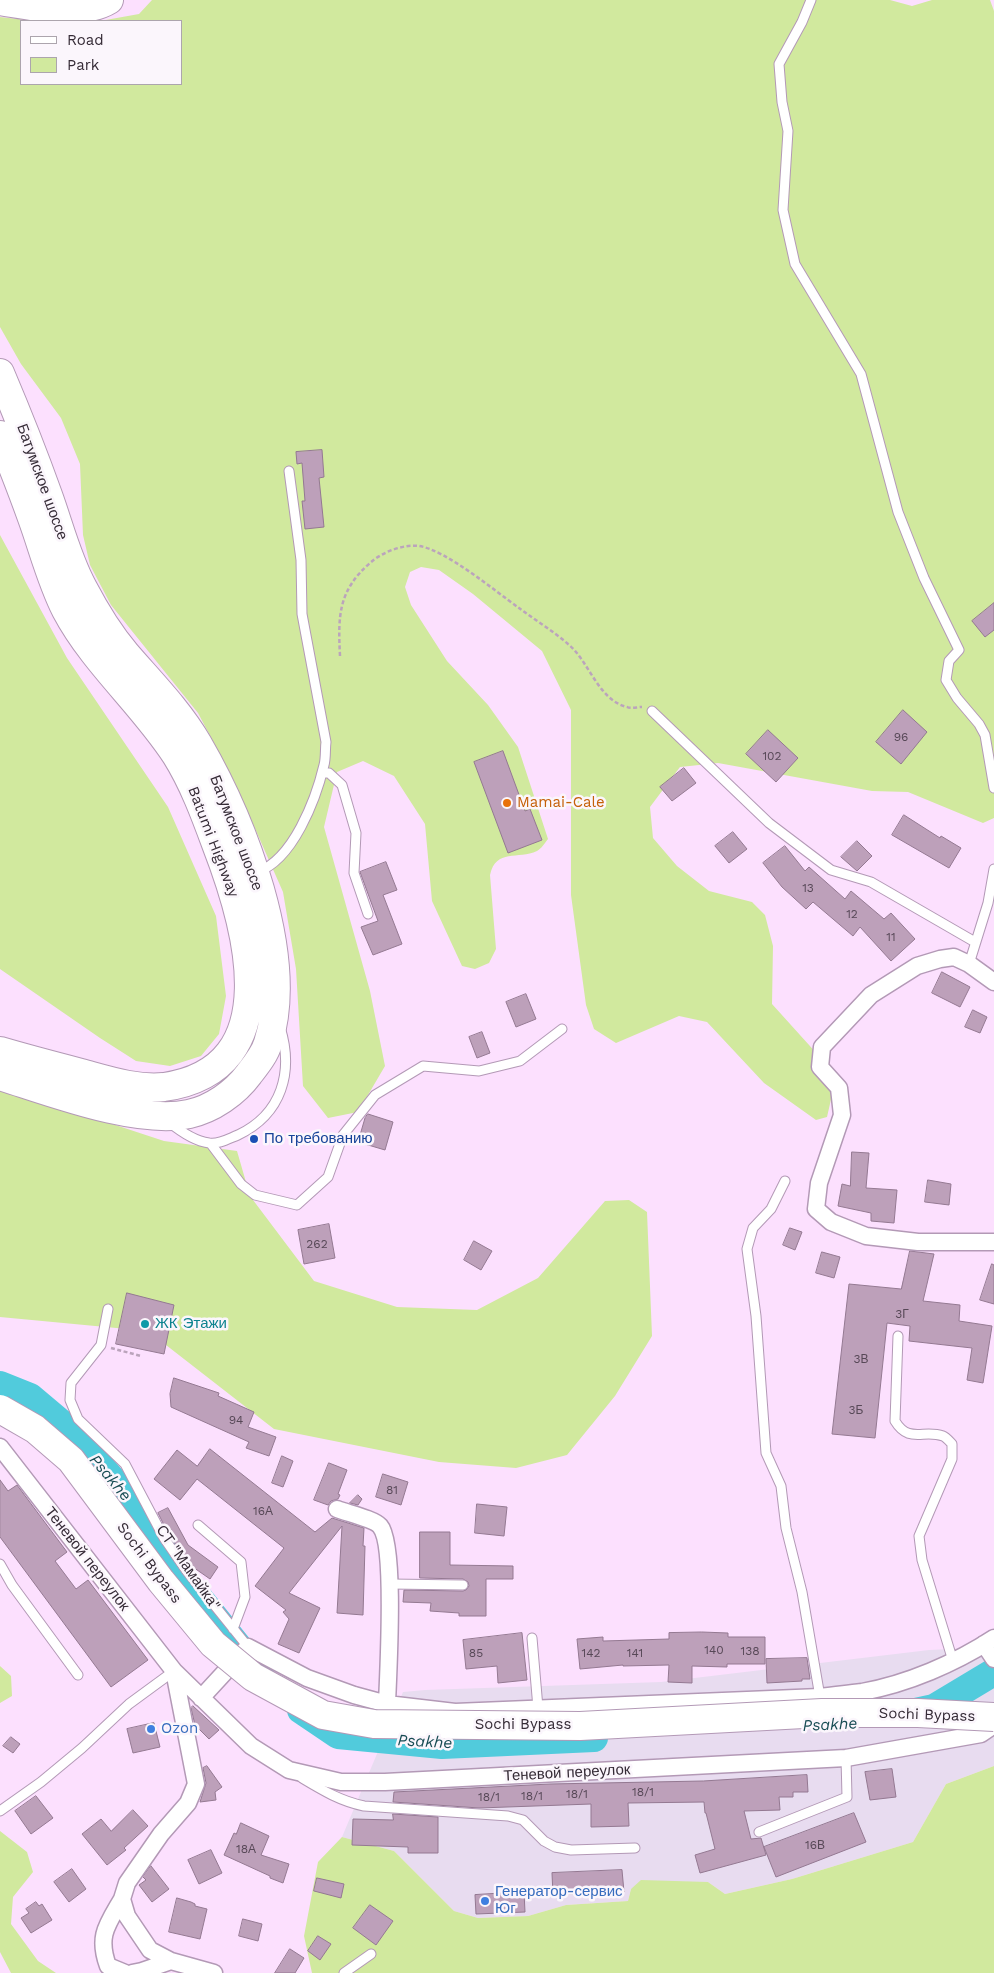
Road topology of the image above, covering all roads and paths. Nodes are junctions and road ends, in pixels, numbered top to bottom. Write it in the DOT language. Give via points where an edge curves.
graph roads {
  1 [pos="109,0"];
  2 [pos="812,0"];
  3 [pos="0,1"];
  4 [pos="0,373"];
  5 [pos="0,435"];
  6 [pos="289,471"];
  7 [pos="340,656"];
  8 [pos="652,711"];
  9 [pos="322,773"];
  10 [pos="994,788"];
  11 [pos="994,869"];
  12 [pos="254,873"];
  13 [pos="368,914"];
  14 [pos="974,942"];
  15 [pos="969,964"];
  16 [pos="994,982"];
  17 [pos="274,1008"];
  18 [pos="562,1029"];
  19 [pos="0,1051"];
  20 [pos="0,1076"];
  21 [pos="160,1116"];
  22 [pos="211,1144"];
  23 [pos="785,1181"];
  24 [pos="994,1242"];
  25 [pos="108,1309"];
  26 [pos="898,1336"];
  27 [pos="100,1346"];
  28 [pos="142,1356"];
  29 [pos="0,1409"];
  30 [pos="0,1447"];
  31 [pos="337,1509"];
  32 [pos="198,1525"];
  33 [pos="0,1564"];
  34 [pos="390,1584"];
  35 [pos="463,1585"];
  36 [pos="233,1629"];
  37 [pos="532,1638"];
  38 [pos="989,1641"];
  39 [pos="248,1647"];
  40 [pos="994,1658"];
  41 [pos="953,1661"];
  42 [pos="174,1671"];
  43 [pos="78,1675"];
  44 [pos="820,1697"];
  45 [pos="201,1698"];
  46 [pos="387,1704"];
  47 [pos="538,1708"];
  48 [pos="994,1717"];
  49 [pos="994,1725"];
  50 [pos="846,1758"];
  51 [pos="289,1770"];
  52 [pos="0,1811"];
  53 [pos="759,1832"];
  54 [pos="634,1848"];
  55 [pos="122,1900"];
  56 [pos="371,1954"];
  57 [pos="170,1961"];
  58 [pos="125,1973"];
  59 [pos="132,1973"];
  60 [pos="214,1973"];
  61 [pos="344,1973"];
  1 -- 3 [label="highway" via="88,8 54,8"];
  2 -- 10 [label="lane" via="779,64 788,131 783,210 795,264 861,374 898,512 924,578 959,650 949,661 946,680 985,735"];
  4 -- 12 [label="highway, Батумское шоссе" via="81,584 124,652 196,741 230,810"];
  5 -- 19 [label="highway, Batumi Highway" via="66,609 87,643 155,725 177,757 201,804 227,870 241,920 250,972 244,1028 235,1046 208,1072 185,1082 162,1087 140,1086"];
  6 -- 9 [label="lane" via="300,560 302,614 326,742"];
  7 -- 8 [label="path" via="340,605 357,574 376,557 397,548 418,546 444,555 569,644 608,695 619,704"];
  8 -- 14 [label="lane" via="769,823 831,870 871,882"];
  9 -- 12 [label="lane" via="291,844 264,870"];
  9 -- 13 [label="lane" via="329,773 342,785 356,833 354,873"];
  11 -- 14 [label="lane" via="988,903"];
  12 -- 17 [label="highway, Батумское шоссе" via="268,919 274,964"];
  14 -- 15 [label="lane"];
  15 -- 16 [label="street"];
  15 -- 24 [label="street" via="954,957 916,966 872,995 822,1047 820,1067 839,1088 842,1114 819,1182 816,1208 831,1222 866,1236 918,1242"];
  17 -- 21 [label="highway, Батумское шоссе" via="268,1046 240,1087 214,1104 189,1114"];
  17 -- 22 [label="lane" via="283,1036 286,1061 284,1083 276,1102 255,1124 227,1140"];
  18 -- 22 [label="lane" via="520,1061 479,1071 424,1066 375,1095 342,1134 328,1177 297,1205 255,1195 241,1184"];
  20 -- 21 [label="highway, Батумское шоссе" via="85,1103"];
  21 -- 22 [label="lane" via="193,1139"];
  23 -- 44 [label="lane" via="771,1209 753,1228 747,1249 756,1316 766,1453 781,1486 786,1528 802,1592"];
  25 -- 27 [label="lane, СТ \"Мамайка\""];
  26 -- 41 [label="lane" via="894,1421 909,1434 943,1436 952,1444 952,1459 919,1536 922,1560"];
  27 -- 28 [label="path"];
  27 -- 36 [label="lane, СТ \"Мамайка\"" via="71,1383 70,1400 78,1419 125,1464 164,1538"];
  29 -- 48 [label="highway, Sochi Bypass, bridge" via="35,1430 71,1460 161,1582 213,1644 253,1677 323,1715 374,1724 570,1726 822,1713"];
  30 -- 42 [label="street, Теневой переулок"];
  31 -- 34 [label="street" via="378,1523 385,1532"];
  32 -- 36 [label="lane" via="241,1562 245,1598"];
  33 -- 43 [label="lane"];
  34 -- 35 [label="lane"];
  34 -- 46 [label="street"];
  36 -- 39 [label="lane, СТ \"Мамайка\""];
  37 -- 47 [label="lane"];
  38 -- 40 [label="street"];
  38 -- 41 [label="street"];
  39 -- 45 [label="street"];
  39 -- 46 [label="street" via="307,1678"];
  41 -- 44 [label="street" via="863,1692"];
  42 -- 45 [label="street, Теневой переулок"];
  42 -- 52 [label="lane" via="129,1704 41,1782"];
  42 -- 55 [label="street, Теневой переулок" via="196,1784 188,1803 160,1834 127,1882"];
  44 -- 47 [label="street"];
  45 -- 51 [label="street, Теневой переулок" via="251,1746"];
  46 -- 47 [label="street" via="455,1712"];
  49 -- 50 [label="street, Теневой переулок" via="981,1734"];
  50 -- 51 [label="street, Теневой переулок" via="385,1782 341,1782"];
  50 -- 53 [label="lane" via="847,1797"];
  51 -- 54 [label="lane" via="349,1803 508,1816 523,1820 544,1841 555,1847 571,1850"];
  55 -- 57 [label="street" via="128,1916 150,1950"];
  55 -- 58 [label="street, Теневой переулок" via="104,1930 103,1952 108,1966"];
  56 -- 61 [label="lane"];
  57 -- 59 [label="street"];
  57 -- 60 [label="street"];
}
